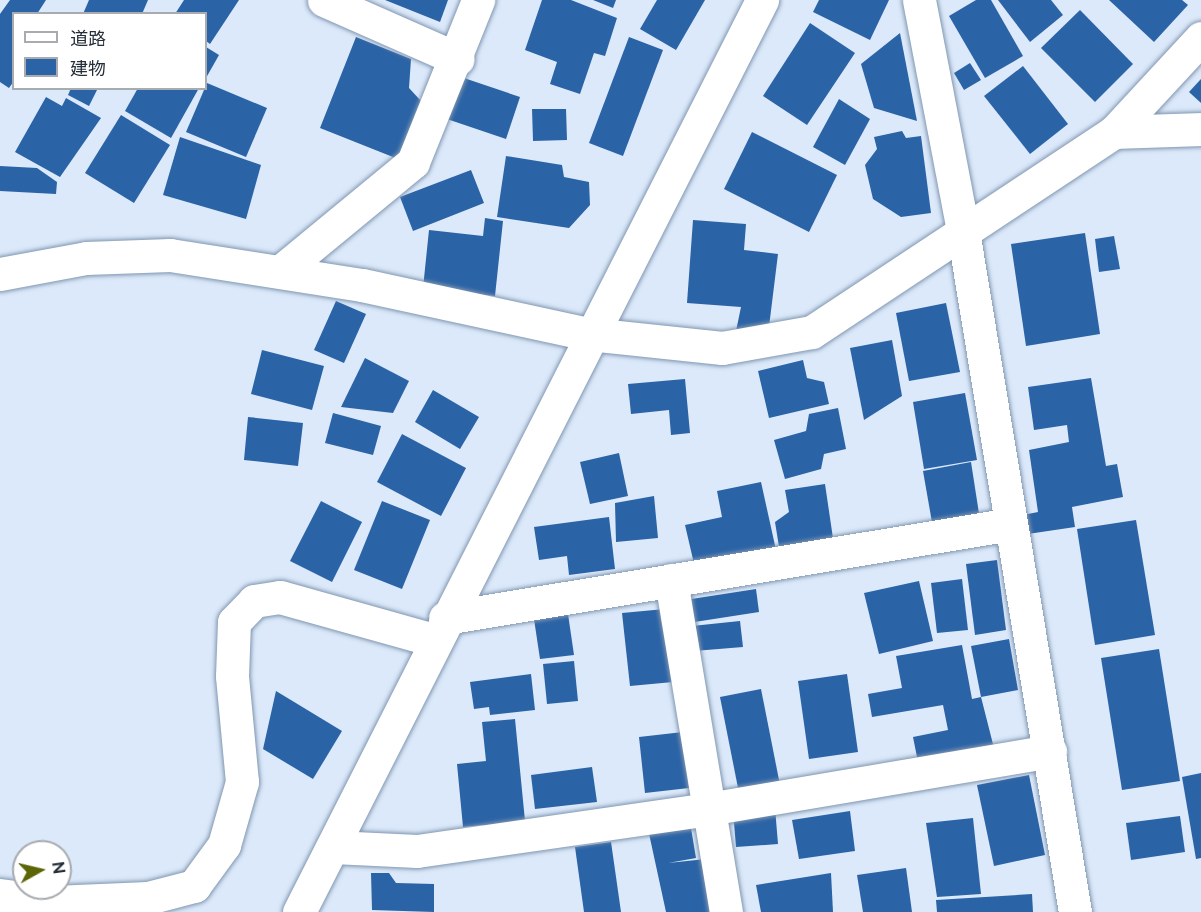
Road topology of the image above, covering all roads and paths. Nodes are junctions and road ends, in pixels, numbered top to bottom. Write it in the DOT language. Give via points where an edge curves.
graph roads {
  1 [pos="324,0"];
  2 [pos="478,0"];
  3 [pos="762,0"];
  4 [pos="919,0"];
  5 [pos="1201,38"];
  6 [pos="458,59"];
  7 [pos="1201,129"];
  8 [pos="1114,132"];
  9 [pos="963,231"];
  10 [pos="280,271"];
  11 [pos="0,274"];
  12 [pos="589,334"];
  13 [pos="1011,524"];
  14 [pos="671,580"];
  15 [pos="440,629"];
  16 [pos="1050,751"];
  17 [pos="708,809"];
  18 [pos="333,847"];
  19 [pos="0,895"];
  20 [pos="299,912"];
  21 [pos="726,912"];
  22 [pos="1076,912"];
  1 -- 6 [label="street"];
  2 -- 6 [label="street"];
  3 -- 12 [label="street"];
  4 -- 9 [label="street"];
  5 -- 8 [label="street"];
  6 -- 10 [label="street" via="414,162"];
  7 -- 8 [label="street"];
  8 -- 9 [label="street"];
  9 -- 12 [label="street" via="812,332 722,348"];
  9 -- 13 [label="street"];
  10 -- 11 [label="street" via="170,255 86,258"];
  10 -- 12 [label="street"];
  12 -- 15 [label="street"];
  13 -- 14 [label="street"];
  13 -- 16 [label="street"];
  14 -- 15 [label="street"];
  14 -- 17 [label="street"];
  15 -- 18 [label="street"];
  15 -- 19 [label="street" via="280,597 254,601 234,622 232,676 242,782 224,845 194,886 148,898 77,901"];
  16 -- 17 [label="street"];
  16 -- 22 [label="street"];
  17 -- 18 [label="street" via="417,851"];
  17 -- 21 [label="street"];
  18 -- 20 [label="street"];
}
